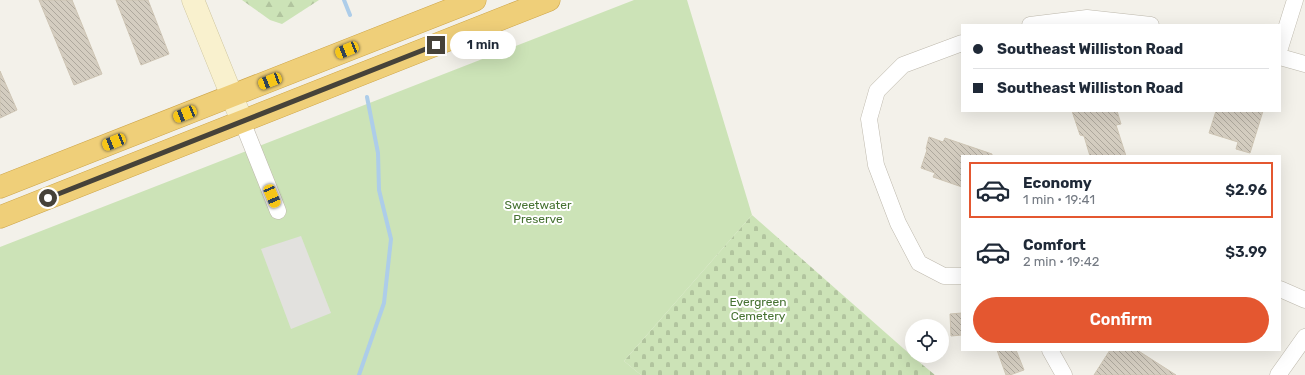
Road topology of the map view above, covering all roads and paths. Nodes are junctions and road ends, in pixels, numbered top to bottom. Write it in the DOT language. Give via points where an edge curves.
graph roads {
  1 [pos="193,0"];
  2 [pos="475,0"];
  3 [pos="550,0"];
  4 [pos="1295,0"];
  5 [pos="1038,24"];
  6 [pos="1142,24"];
  7 [pos="961,44"];
  8 [pos="1281,45"];
  9 [pos="1281,57"];
  10 [pos="1305,64"];
  11 [pos="231,96"];
  12 [pos="242,121"];
  13 [pos="0,187"];
  14 [pos="278,210"];
  15 [pos="0,217"];
  16 [pos="961,276"];
  17 [pos="1281,288"];
  18 [pos="1305,300"];
  19 [pos="1305,337"];
  20 [pos="1051,351"];
  21 [pos="1064,375"];
  22 [pos="1278,375"];
  1 -- 11 [label="main road"];
  2 -- 11 [label="highway"];
  3 -- 12 [label="highway"];
  4 -- 8 [label="street"];
  5 -- 6 [label="street" via="1087,18"];
  7 -- 16 [label="street" via="903,65 877,90 869,119 876,165 898,223 919,263 944,276"];
  9 -- 10 [label="street"];
  11 -- 12 [label="main road"];
  11 -- 13 [label="highway"];
  12 -- 14 [label="street"];
  12 -- 15 [label="highway"];
  17 -- 18 [label="street"];
  19 -- 22 [label="street"];
  20 -- 21 [label="street"];
}
